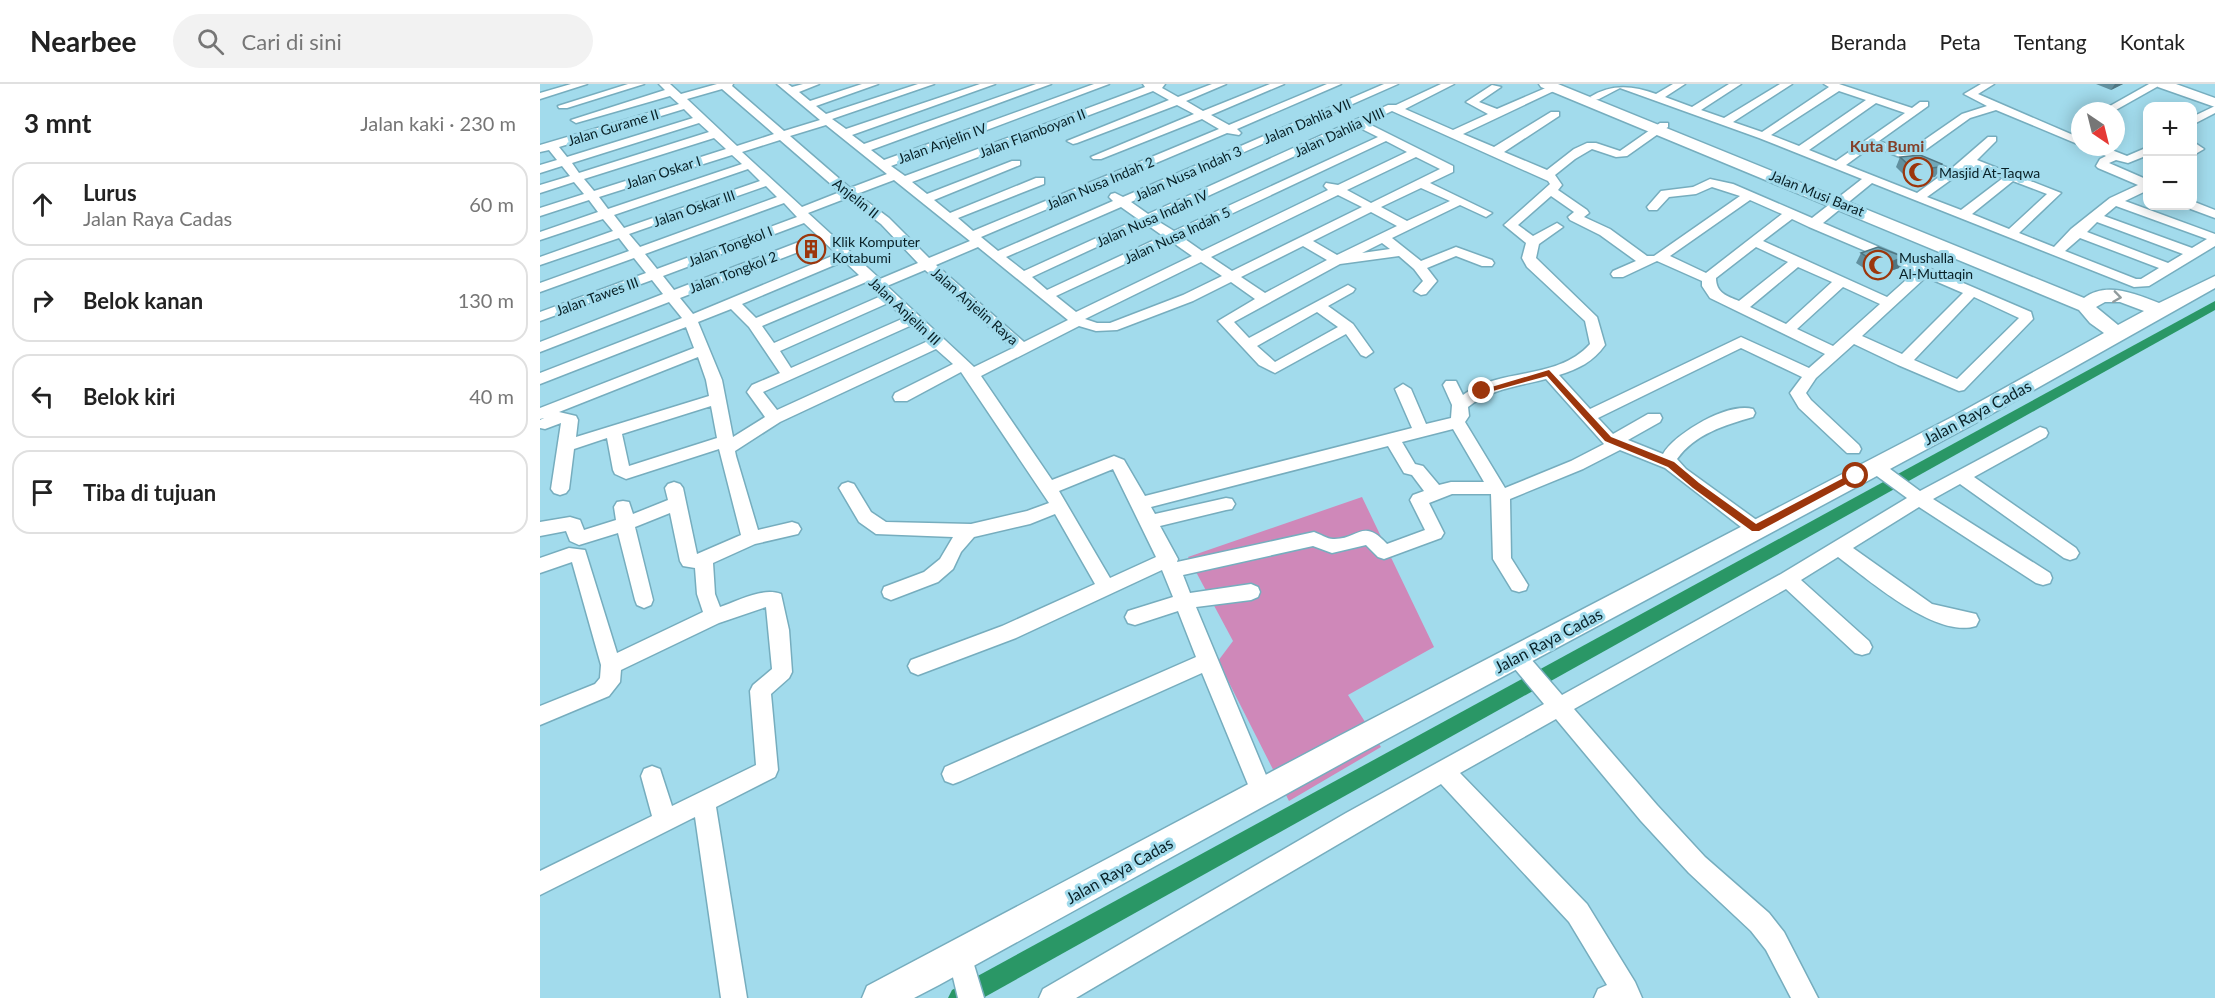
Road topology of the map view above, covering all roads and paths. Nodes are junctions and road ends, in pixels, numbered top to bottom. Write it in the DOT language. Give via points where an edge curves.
graph roads {
  1 [pos="582,84"];
  2 [pos="639,84"];
  3 [pos="725,84"];
  4 [pos="814,84"];
  5 [pos="873,84"];
  6 [pos="929,84"];
  7 [pos="944,84"];
  8 [pos="990,84"];
  9 [pos="1046,84"];
  10 [pos="1104,84"];
  11 [pos="1221,84"];
  12 [pos="1279,84"];
  13 [pos="1287,84"];
  14 [pos="1393,84"];
  15 [pos="1449,84"];
  16 [pos="1680,84"];
  17 [pos="1736,84"];
  18 [pos="1787,84"];
  19 [pos="1989,84"];
  20 [pos="2157,84"];
  21 [pos="2163,84"];
  22 [pos="1154,85"];
  23 [pos="1334,85"];
  24 [pos="1554,85"];
  25 [pos="1623,85"];
  26 [pos="1833,86"];
  27 [pos="787,88"];
  28 [pos="1506,91"];
  29 [pos="545,94"];
  30 [pos="959,94"];
  31 [pos="675,95"];
  32 [pos="1309,95"];
  33 [pos="1656,98"];
  34 [pos="1359,99"];
  35 [pos="1591,99"];
  36 [pos="1874,99"];
  37 [pos="1178,101"];
  38 [pos="2123,102"];
  39 [pos="2215,103"];
  40 [pos="1924,104"];
  41 [pos="808,105"];
  42 [pos="563,106"];
  43 [pos="1997,106"];
  44 [pos="979,107"];
  45 [pos="1397,108"];
  46 [pos="2215,109"];
  47 [pos="1381,111"];
  48 [pos="1692,111"];
  49 [pos="1914,112"];
  50 [pos="1497,113"];
  51 [pos="1203,114"];
  52 [pos="1555,114"];
  53 [pos="700,119"];
  54 [pos="576,120"];
  55 [pos="826,120"];
  56 [pos="2197,120"];
  57 [pos="1001,122"];
  58 [pos="1725,122"];
  59 [pos="1359,123"];
  60 [pos="1049,126"];
  61 [pos="1662,127"];
  62 [pos="2071,128"];
  63 [pos="1228,129"];
  64 [pos="717,133"];
  65 [pos="1455,133"];
  66 [pos="2060,133"];
  67 [pos="590,134"];
  68 [pos="843,134"];
  69 [pos="782,135"];
  70 [pos="1022,136"];
  71 [pos="1763,136"];
  72 [pos="1387,137"];
  73 [pos="2071,138"];
  74 [pos="1992,139"];
  75 [pos="1073,141"];
  76 [pos="1871,142"];
  77 [pos="1255,144"];
  78 [pos="994,147"];
  79 [pos="546,148"];
  80 [pos="733,149"];
  81 [pos="862,149"];
  82 [pos="1800,151"];
  83 [pos="1416,152"];
  84 [pos="1497,152"];
  85 [pos="2143,152"];
  86 [pos="2114,156"];
  87 [pos="1097,157"];
  88 [pos="1908,157"];
  89 [pos="1281,159"];
  90 [pos="564,161"];
  91 [pos="1969,161"];
  92 [pos="1016,163"];
  93 [pos="749,165"];
  94 [pos="882,165"];
  95 [pos="1838,166"];
  96 [pos="540,168"];
  97 [pos="1123,173"];
  98 [pos="1951,173"];
  99 [pos="1308,174"];
  100 [pos="1548,175"];
  101 [pos="577,177"];
  102 [pos="2011,177"];
  103 [pos="899,178"];
  104 [pos="1870,179"];
  105 [pos="767,182"];
  106 [pos="1040,182"];
  107 [pos="1421,183"];
  108 [pos="2143,183"];
  109 [pos="1095,184"];
  110 [pos="540,189"];
  111 [pos="1337,189"];
  112 [pos="2143,189"];
  113 [pos="1550,190"];
  114 [pos="849,194"];
  115 [pos="593,195"];
  116 [pos="1748,196"];
  117 [pos="1064,198"];
  118 [pos="1918,198"];
  119 [pos="784,199"];
  120 [pos="925,199"];
  121 [pos="1843,200"];
  122 [pos="1122,201"];
  123 [pos="2114,201"];
  124 [pos="1457,202"];
  125 [pos="1371,207"];
  126 [pos="1653,207"];
  127 [pos="2197,207"];
  128 [pos="540,212"];
  129 [pos="1486,213"];
  130 [pos="606,214"];
  131 [pos="1790,214"];
  132 [pos="2215,214"];
  133 [pos="802,215"];
  134 [pos="1963,215"];
  135 [pos="2095,217"];
  136 [pos="948,218"];
  137 [pos="1148,219"];
  138 [pos="1813,224"];
  139 [pos="1407,226"];
  140 [pos="1557,227"];
  141 [pos="2076,232"];
  142 [pos="621,233"];
  143 [pos="2011,234"];
  144 [pos="826,236"];
  145 [pos="540,237"];
  146 [pos="1172,237"];
  147 [pos="1384,238"];
  148 [pos="976,239"];
  149 [pos="2215,239"];
  150 [pos="1302,240"];
  151 [pos="1533,242"];
  152 [pos="1755,243"];
  153 [pos="1401,252"];
  154 [pos="2056,252"];
  155 [pos="637,253"];
  156 [pos="2193,253"];
  157 [pos="846,255"];
  158 [pos="997,256"];
  159 [pos="1200,256"];
  160 [pos="1660,257"];
  161 [pos="1337,260"];
  162 [pos="540,261"];
  163 [pos="1645,261"];
  164 [pos="1797,261"];
  165 [pos="1487,263"];
  166 [pos="927,264"];
  167 [pos="1419,266"];
  168 [pos="2170,268"];
  169 [pos="1924,271"];
  170 [pos="655,274"];
  171 [pos="1618,274"];
  172 [pos="1023,276"];
  173 [pos="1231,277"];
  174 [pos="1708,279"];
  175 [pos="873,281"];
  176 [pos="1841,281"];
  177 [pos="2215,281"];
  178 [pos="540,288"];
  179 [pos="1348,289"];
  180 [pos="1421,291"];
  181 [pos="1972,291"];
  182 [pos="672,296"];
  183 [pos="1046,296"];
  184 [pos="890,297"];
  185 [pos="1264,299"];
  186 [pos="2090,302"];
  187 [pos="733,303"];
  188 [pos="1888,303"];
  189 [pos="1318,306"];
  190 [pos="1741,307"];
  191 [pos="2159,310"];
  192 [pos="540,317"];
  193 [pos="690,319"];
  194 [pos="914,319"];
  195 [pos="1076,319"];
  196 [pos="754,324"];
  197 [pos="1348,327"];
  198 [pos="1787,330"];
  199 [pos="2120,334"];
  200 [pos="1852,337"];
  201 [pos="938,342"];
  202 [pos="1248,345"];
  203 [pos="540,347"];
  204 [pos="1022,348"];
  205 [pos="660,349"];
  206 [pos="772,349"];
  207 [pos="702,350"];
  208 [pos="1366,352"];
  209 [pos="1835,353"];
  210 [pos="1903,362"];
  211 [pos="967,370"];
  212 [pos="1549,373"];
  213 [pos="788,374"];
  214 [pos="1811,375"];
  215 [pos="540,379"];
  216 [pos="1451,385"];
  217 [pos="1403,389"];
  218 [pos="901,397"];
  219 [pos="719,398"];
  220 [pos="1458,413"];
  221 [pos="1748,413"];
  222 [pos="540,414"];
  223 [pos="1587,417"];
  224 [pos="774,418"];
  225 [pos="1654,418"];
  226 [pos="540,425"];
  227 [pos="1421,431"];
  228 [pos="614,432"];
  229 [pos="2040,433"];
  230 [pos="1392,439"];
  231 [pos="1615,443"];
  232 [pos="567,445"];
  233 [pos="727,445"];
  234 [pos="1853,449"];
  235 [pos="1671,464"];
  236 [pos="1880,470"];
  237 [pos="1961,476"];
  238 [pos="848,488"];
  239 [pos="1049,488"];
  240 [pos="560,489"];
  241 [pos="1498,492"];
  242 [pos="1436,493"];
  243 [pos="1915,496"];
  244 [pos="1142,503"];
  245 [pos="1226,504"];
  246 [pos="1059,506"];
  247 [pos="624,515"];
  248 [pos="1150,522"];
  249 [pos="540,529"];
  250 [pos="792,529"];
  251 [pos="1756,529"];
  252 [pos="968,532"];
  253 [pos="751,538"];
  254 [pos="1839,548"];
  255 [pos="2070,553"];
  256 [pos="704,559"];
  257 [pos="1171,564"];
  258 [pos="540,566"];
  259 [pos="2043,578"];
  260 [pos="1788,579"];
  261 [pos="1519,585"];
  262 [pos="1107,589"];
  263 [pos="891,592"];
  264 [pos="1251,592"];
  265 [pos="644,600"];
  266 [pos="1185,601"];
  267 [pos="714,616"];
  268 [pos="1135,617"];
  269 [pos="1969,620"];
  270 [pos="1862,647"];
  271 [pos="1521,661"];
  272 [pos="1208,662"];
  273 [pos="611,665"];
  274 [pos="918,666"];
  275 [pos="1555,699"];
  276 [pos="540,716"];
  277 [pos="1444,772"];
  278 [pos="953,774"];
  279 [pos="652,776"];
  280 [pos="1262,792"];
  281 [pos="704,803"];
  282 [pos="665,822"];
  283 [pos="540,883"];
  284 [pos="961,960"];
  285 [pos="1621,996"];
  286 [pos="734,998"];
  287 [pos="879,998"];
  288 [pos="971,998"];
  289 [pos="1052,998"];
  290 [pos="1805,998"];
  1 -- 29 [label="street"];
  2 -- 42 [label="street"];
  3 -- 31 [label="street"];
  3 -- 69 [label="street, Anjelin II"];
  4 -- 27 [label="street"];
  5 -- 41 [label="street"];
  6 -- 55 [label="street, Jalan Oskar I"];
  7 -- 30 [label="street"];
  8 -- 30 [label="street"];
  9 -- 44 [label="street"];
  10 -- 57 [label="street, Jalan Anjelin IV"];
  11 -- 37 [label="street"];
  12 -- 51 [label="street"];
  13 -- 32 [label="street"];
  14 -- 34 [label="street, Jalan Dahlia VII"];
  15 -- 45 [label="street, Jalan Dahlia VIII"];
  16 -- 33 [label="street"];
  17 -- 48 [label="street"];
  18 -- 58 [label="street"];
  19 -- 43 [label="street" via="1969,94"];
  20 -- 38 [label="street"];
  21 -- 39 [label="street"];
  22 -- 37 [label="street"];
  22 -- 60 [label="street, Jalan Flamboyan II"];
  23 -- 32 [label="street, Jalan Nusa Indah 2"];
  23 -- 34 [label="street"];
  24 -- 28 [label="street"];
  24 -- 35 [label="street, Jalan Musi Barat"];
  25 -- 33 [label="street"];
  25 -- 35 [label="street"];
  26 -- 36 [label="street"];
  26 -- 71 [label="street"];
  27 -- 41 [label="street"];
  28 -- 50 [label="street"];
  28 -- 50 [label="street" via="1471,102"];
  29 -- 42 [label="street"];
  30 -- 44 [label="street"];
  30 -- 68 [label="street"];
  31 -- 53 [label="street, Jalan Anjelin III"];
  31 -- 54 [label="street"];
  31 -- 67 [label="street, Jalan Gurame II"];
  32 -- 63 [label="street, Jalan Nusa Indah 2"];
  33 -- 48 [label="street"];
  34 -- 47 [label="street"];
  34 -- 77 [label="street, Jalan Dahlia VII"];
  35 -- 61 [label="street, Jalan Musi Barat"];
  36 -- 49 [label="street"];
  36 -- 82 [label="street"];
  37 -- 51 [label="street"];
  37 -- 75 [label="street"];
  40 -- 49 [label="street"];
  41 -- 55 [label="street"];
  42 -- 54 [label="street"];
  43 -- 66 [label="street"];
  43 -- 88 [label="street" via="1966,116"];
  44 -- 57 [label="street"];
  44 -- 81 [label="street"];
  45 -- 47 [label="street, Jalan Dahlia VIII"];
  45 -- 65 [label="street"];
  46 -- 56 [label="street"];
  47 -- 59 [label="street, Jalan Dahlia VIII"];
  48 -- 58 [label="street"];
  49 -- 76 [label="street"];
  50 -- 65 [label="street"];
  51 -- 63 [label="street"];
  51 -- 87 [label="street"];
  52 -- 84 [label="street"];
  53 -- 64 [label="street, Jalan Anjelin III"];
  53 -- 90 [label="street"];
  54 -- 67 [label="street"];
  55 -- 68 [label="street"];
  55 -- 69 [label="street, Jalan Oskar I"];
  57 -- 70 [label="street"];
  57 -- 94 [label="street, Jalan Anjelin IV"];
  58 -- 71 [label="street"];
  59 -- 72 [label="street"];
  59 -- 89 [label="street, Jalan Dahlia VIII"];
  60 -- 70 [label="street, Jalan Flamboyan II"];
  60 -- 75 [label="street"];
  61 -- 100 [label="street" via="1623,154 1588,147"];
  61 -- 121 [label="street, Jalan Musi Barat"];
  62 -- 66 [label="street"];
  63 -- 77 [label="street"];
  63 -- 97 [label="street, Jalan Nusa Indah 2"];
  64 -- 80 [label="street, Jalan Anjelin III"];
  64 -- 101 [label="street"];
  65 -- 84 [label="street"];
  66 -- 73 [label="street"];
  67 -- 79 [label="street, Jalan Gurame II"];
  68 -- 81 [label="street"];
  69 -- 80 [label="street, Jalan Oskar I"];
  69 -- 114 [label="street, Anjelin II"];
  70 -- 78 [label="street, Jalan Flamboyan II"];
  71 -- 82 [label="street"];
  72 -- 83 [label="street"];
  72 -- 99 [label="street, Jalan Nusa Indah 5"];
  74 -- 91 [label="street"];
  75 -- 87 [label="street"];
  76 -- 88 [label="street"];
  76 -- 95 [label="street"];
  77 -- 89 [label="street"];
  77 -- 122 [label="street, Jalan Nusa Indah 3"];
  78 -- 92 [label="street"];
  78 -- 103 [label="street, Jalan Flamboyan II"];
  79 -- 90 [label="street"];
  80 -- 93 [label="street, Jalan Anjelin III"];
  80 -- 115 [label="street, Jalan Oskar I"];
  81 -- 94 [label="street"];
  82 -- 95 [label="street"];
  83 -- 107 [label="street" via="1449,167"];
  83 -- 111 [label="street"];
  84 -- 100 [label="street"];
  85 -- 86 [label="street" via="2128,160"];
  86 -- 108 [label="street" via="2102,166"];
  87 -- 97 [label="street"];
  88 -- 98 [label="street"];
  89 -- 99 [label="street"];
  89 -- 137 [label="street, Jalan Nusa Indah IV"];
  90 -- 96 [label="street"];
  90 -- 101 [label="street"];
  91 -- 98 [label="street"];
  91 -- 102 [label="street"];
  92 -- 106 [label="street"];
  92 -- 120 [label="street"];
  93 -- 105 [label="street, Jalan Anjelin III"];
  93 -- 130 [label="street"];
  94 -- 103 [label="street"];
  95 -- 104 [label="street"];
  97 -- 109 [label="street, Jalan Nusa Indah 2"];
  98 -- 118 [label="street"];
  99 -- 111 [label="street"];
  99 -- 146 [label="street, Jalan Nusa Indah 5"];
  100 -- 113 [label="street" via="1556,185"];
  101 -- 110 [label="street"];
  101 -- 115 [label="street"];
  102 -- 134 [label="street"];
  102 -- 143 [label="street" via="2055,195"];
  103 -- 114 [label="street, Jalan Flamboyan II"];
  103 -- 120 [label="street"];
  104 -- 118 [label="street"];
  104 -- 121 [label="street"];
  105 -- 119 [label="street, Jalan Anjelin III"];
  105 -- 142 [label="street, Jalan Oskar III"];
  106 -- 117 [label="street"];
  106 -- 136 [label="street"];
  107 -- 124 [label="street"];
  107 -- 125 [label="street"];
  109 -- 117 [label="street, Jalan Nusa Indah 2"];
  109 -- 122 [label="street"];
  111 -- 125 [label="street"];
  111 -- 159 [label="street"];
  112 -- 123 [label="street"];
  113 -- 151 [label="street" via="1510,225"];
  113 -- 163 [label="street" via="1583,213 1574,217 1605,232"];
  114 -- 133 [label="street, Jalan Tongkol I"];
  114 -- 166 [label="street, Anjelin II" via="885,221"];
  115 -- 128 [label="street, Jalan Oskar I"];
  115 -- 130 [label="street"];
  116 -- 126 [label="street" via="1710,183 1696,190 1665,194"];
  116 -- 131 [label="street"];
  116 -- 160 [label="street"];
  117 -- 148 [label="street, Jalan Nusa Indah 2"];
  118 -- 134 [label="street"];
  119 -- 133 [label="street, Jalan Anjelin III"];
  119 -- 155 [label="street"];
  120 -- 136 [label="street"];
  121 -- 138 [label="street"];
  121 -- 186 [label="street, Jalan Musi Barat"];
  122 -- 137 [label="street"];
  122 -- 158 [label="street, Jalan Nusa Indah 3"];
  123 -- 135 [label="street"];
  123 -- 149 [label="street"];
  124 -- 129 [label="street"];
  124 -- 139 [label="street"];
  125 -- 139 [label="street"];
  125 -- 150 [label="street"];
  127 -- 132 [label="street"];
  130 -- 142 [label="street"];
  130 -- 145 [label="street"];
  131 -- 138 [label="street"];
  131 -- 152 [label="street"];
  133 -- 144 [label="street, Jalan Anjelin III"];
  133 -- 170 [label="street, Jalan Tongkol I"];
  134 -- 143 [label="street"];
  135 -- 141 [label="street"];
  135 -- 156 [label="street"];
  136 -- 148 [label="street"];
  137 -- 146 [label="street"];
  137 -- 172 [label="street, Jalan Nusa Indah IV"];
  138 -- 169 [label="street"];
  139 -- 147 [label="street"];
  140 -- 151 [label="street"];
  141 -- 154 [label="street"];
  141 -- 168 [label="street"];
  142 -- 155 [label="street"];
  142 -- 162 [label="street, Jalan Oskar III"];
  143 -- 154 [label="street"];
  144 -- 157 [label="street, Jalan Anjelin III"];
  144 -- 182 [label="street, Jalan Tongkol 2"];
  146 -- 159 [label="street"];
  146 -- 183 [label="street, Jalan Nusa Indah 5"];
  147 -- 153 [label="street"];
  147 -- 161 [label="street"];
  148 -- 158 [label="street"];
  148 -- 166 [label="street, Jalan Nusa Indah 2"];
  149 -- 156 [label="street"];
  150 -- 161 [label="street"];
  150 -- 173 [label="street"];
  151 -- 212 [label="street" via="1530,261 1592,320 1598,345 1587,357"];
  152 -- 164 [label="street"];
  152 -- 174 [label="street"];
  153 -- 161 [label="street"];
  153 -- 167 [label="street"];
  154 -- 168 [label="street" via="2140,284"];
  155 -- 170 [label="street"];
  155 -- 178 [label="street"];
  156 -- 168 [label="street"];
  157 -- 175 [label="street, Jalan Anjelin III"];
  157 -- 187 [label="street"];
  158 -- 172 [label="street"];
  159 -- 173 [label="street"];
  159 -- 195 [label="street"];
  160 -- 163 [label="street"];
  160 -- 174 [label="street"];
  161 -- 185 [label="street"];
  163 -- 171 [label="street"];
  164 -- 176 [label="street"];
  164 -- 190 [label="street"];
  165 -- 167 [label="street" via="1456,251"];
  166 -- 175 [label="street, Jalan Nusa Indah 2"];
  166 -- 204 [label="street, Jalan Anjelin Raya"];
  167 -- 180 [label="street" via="1430,281"];
  169 -- 181 [label="street"];
  169 -- 188 [label="street"];
  170 -- 182 [label="street"];
  170 -- 192 [label="street, Jalan Tawes III"];
  172 -- 183 [label="street"];
  173 -- 185 [label="street"];
  173 -- 195 [label="street" via="1112,327 1096,327"];
  174 -- 190 [label="street" via="1715,295"];
  175 -- 184 [label="street, Jalan Anjelin III"];
  175 -- 196 [label="street, Jalan Nusa Indah 2"];
  176 -- 188 [label="street"];
  176 -- 198 [label="street"];
  177 -- 191 [label="street, Jalan Raya Cadas"];
  179 -- 189 [label="street"];
  181 -- 210 [label="street"];
  181 -- 210 [label="street" via="2023,312 2026,319 1959,386"];
  182 -- 193 [label="street"];
  182 -- 203 [label="street, Jalan Tongkol 2"];
  183 -- 195 [label="street"];
  184 -- 194 [label="street, Jalan Anjelin III"];
  184 -- 206 [label="street"];
  185 -- 202 [label="street" via="1225,321"];
  186 -- 191 [label="street, Jalan Musi Barat, one-way" via="2117,296"];
  186 -- 199 [label="street, Jalan Musi Barat" via="2099,321"];
  187 -- 193 [label="street"];
  187 -- 196 [label="street"];
  188 -- 200 [label="street"];
  189 -- 197 [label="street"];
  189 -- 202 [label="street"];
  190 -- 198 [label="street"];
  191 -- 199 [label="street, Jalan Raya Cadas"];
  193 -- 205 [label="street"];
  193 -- 207 [label="street"];
  194 -- 201 [label="street, Jalan Anjelin III"];
  194 -- 213 [label="street"];
  195 -- 204 [label="street"];
  196 -- 206 [label="street"];
  197 -- 202 [label="street" via="1275,368"];
  197 -- 208 [label="street"];
  198 -- 209 [label="street"];
  199 -- 236 [label="street, Jalan Raya Cadas"];
  200 -- 209 [label="street"];
  200 -- 210 [label="street"];
  201 -- 211 [label="street, Jalan Anjelin III"];
  201 -- 224 [label="street"];
  204 -- 211 [label="street"];
  205 -- 207 [label="street"];
  205 -- 215 [label="street"];
  205 -- 222 [label="street"];
  206 -- 213 [label="street"];
  207 -- 219 [label="street"];
  209 -- 214 [label="street"];
  211 -- 218 [label="street"];
  211 -- 239 [label="street, Jalan Anjelin III"];
  212 -- 220 [label="street" via="1466,398"];
  212 -- 223 [label="street"];
  213 -- 224 [label="street" via="755,390"];
  214 -- 223 [label="street" via="1741,342"];
  214 -- 234 [label="street" via="1798,393 1800,398"];
  216 -- 220 [label="street"];
  217 -- 227 [label="street"];
  219 -- 228 [label="street"];
  219 -- 233 [label="street"];
  220 -- 227 [label="street"];
  220 -- 241 [label="street"];
  221 -- 235 [label="street" via="1706,426 1672,453"];
  223 -- 231 [label="street"];
  224 -- 233 [label="street"];
  225 -- 231 [label="street"];
  226 -- 232 [label="street" via="562,417 570,420"];
  227 -- 230 [label="street"];
  228 -- 232 [label="street"];
  228 -- 233 [label="street" via="621,470 626,473"];
  229 -- 237 [label="street"];
  230 -- 242 [label="street" via="1410,469 1417,470"];
  230 -- 244 [label="street"];
  231 -- 235 [label="street"];
  231 -- 241 [label="street" via="1577,465"];
  232 -- 240 [label="street"];
  233 -- 253 [label="street"];
  235 -- 251 [label="street"];
  236 -- 243 [label="street"];
  236 -- 251 [label="street, Jalan Raya Cadas"];
  237 -- 243 [label="street"];
  237 -- 255 [label="street"];
  238 -- 252 [label="street" via="865,517 882,530"];
  239 -- 244 [label="street" via="1114,462"];
  239 -- 246 [label="street, Jalan Anjelin III"];
  241 -- 242 [label="street" via="1451,488"];
  241 -- 261 [label="street" via="1502,559"];
  242 -- 257 [label="street" via="1419,500 1435,533 1384,552 1370,537 1332,546 1314,539"];
  243 -- 254 [label="street"];
  243 -- 259 [label="street"];
  244 -- 248 [label="street"];
  245 -- 248 [label="street"];
  246 -- 252 [label="street"];
  246 -- 262 [label="street, Jalan Anjelin III"];
  247 -- 249 [label="street" via="579,538 570,524"];
  247 -- 256 [label="street" via="675,496 689,561"];
  247 -- 265 [label="street"];
  248 -- 257 [label="street"];
  250 -- 253 [label="street"];
  251 -- 271 [label="street, Jalan Raya Cadas"];
  252 -- 263 [label="street" via="947,564 931,576"];
  253 -- 256 [label="street"];
  254 -- 260 [label="street"];
  254 -- 269 [label="street" via="1925,610"];
  256 -- 267 [label="street" via="706,594"];
  257 -- 262 [label="street"];
  257 -- 266 [label="street"];
  258 -- 273 [label="street" via="579,555"];
  260 -- 270 [label="street"];
  260 -- 275 [label="street"];
  262 -- 274 [label="street"];
  264 -- 266 [label="street"];
  266 -- 268 [label="street"];
  266 -- 272 [label="street"];
  267 -- 273 [label="street"];
  267 -- 281 [label="street" via="774,599 782,672 760,692 767,770"];
  271 -- 275 [label="street"];
  271 -- 280 [label="street, Jalan Raya Cadas"];
  272 -- 278 [label="street"];
  272 -- 280 [label="street"];
  273 -- 276 [label="street" via="608,686"];
  275 -- 277 [label="street"];
  275 -- 290 [label="street" via="1697,865 1760,921"];
  277 -- 285 [label="street" via="1578,912"];
  277 -- 289 [label="street"];
  279 -- 282 [label="street"];
  280 -- 284 [label="street, Jalan Raya Cadas"];
  281 -- 282 [label="street"];
  281 -- 286 [label="street"];
  282 -- 283 [label="street"];
  284 -- 287 [label="street, Jalan Raya Cadas"];
  284 -- 288 [label="street"];
}
